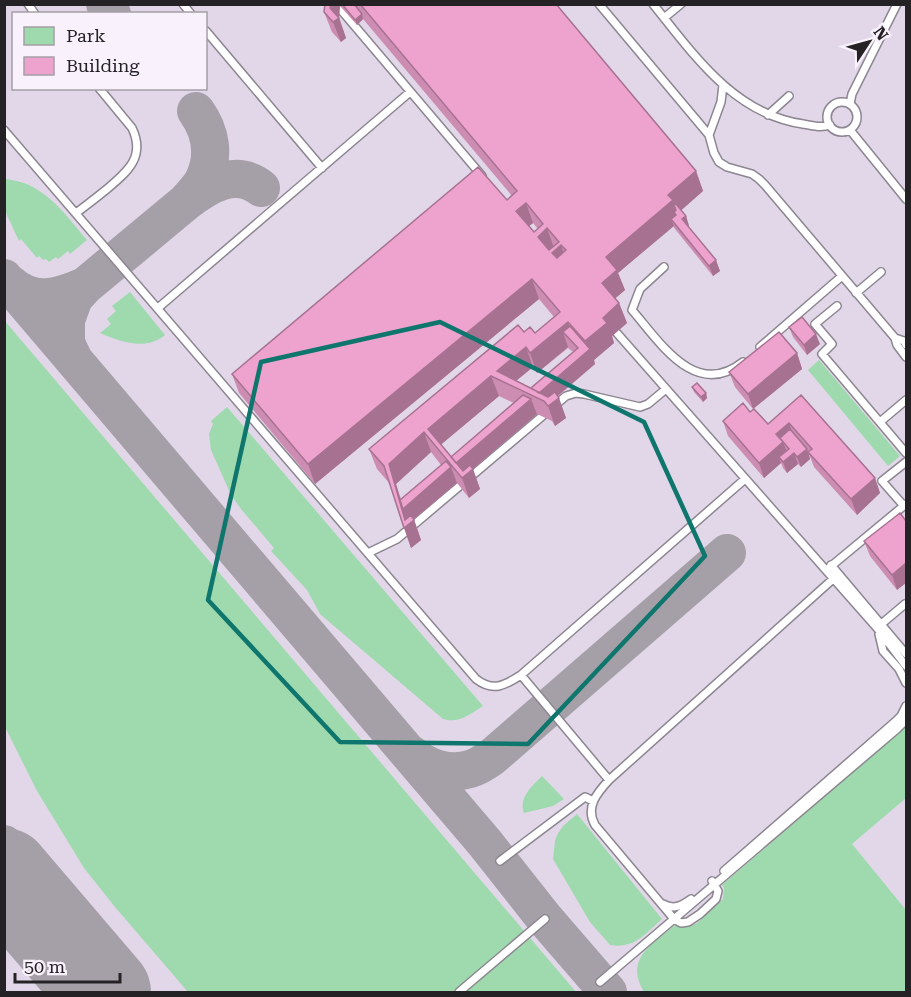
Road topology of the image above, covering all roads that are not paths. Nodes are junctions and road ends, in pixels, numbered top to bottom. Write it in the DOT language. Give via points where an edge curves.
graph roads {
  1 [pos="336,4"];
  2 [pos="599,4"];
  3 [pos="653,4"];
  4 [pos="681,4"];
  5 [pos="897,4"];
  6 [pos="664,18"];
  7 [pos="207,32"];
  8 [pos="723,85"];
  9 [pos="101,90"];
  10 [pos="410,92"];
  11 [pos="789,96"];
  12 [pos="850,104"];
  13 [pos="768,115"];
  14 [pos="830,125"];
  15 [pos="4,130"];
  16 [pos="850,130"];
  17 [pos="709,135"];
  18 [pos="322,168"];
  19 [pos="485,180"];
  20 [pos="906,199"];
  21 [pos="76,213"];
  22 [pos="664,267"];
  23 [pos="881,272"];
  24 [pos="842,276"];
  25 [pos="856,293"];
  26 [pos="837,306"];
  27 [pos="158,308"];
  28 [pos="616,332"];
  29 [pos="895,338"];
  30 [pos="906,345"];
  31 [pos="757,350"];
  32 [pos="748,357"];
  33 [pos="906,357"];
  34 [pos="666,389"];
  35 [pos="906,400"];
  36 [pos="880,422"];
  37 [pos="906,453"];
  38 [pos="906,462"];
  39 [pos="745,478"];
  40 [pos="905,505"];
  41 [pos="368,553"];
  42 [pos="829,568"];
  43 [pos="833,579"];
  44 [pos="905,604"];
  45 [pos="879,626"];
  46 [pos="906,654"];
  47 [pos="906,666"];
  48 [pos="521,675"];
  49 [pos="906,683"];
  50 [pos="906,706"];
  51 [pos="906,720"];
  52 [pos="609,780"];
  53 [pos="593,801"];
  54 [pos="500,861"];
  55 [pos="713,883"];
  56 [pos="662,904"];
  57 [pos="545,919"];
  58 [pos="674,919"];
  59 [pos="600,982"];
  60 [pos="459,993"];
  1 -- 10 [label="lane"];
  2 -- 17 [label="lane"];
  3 -- 6 [label="lane"];
  4 -- 6 [label="lane"];
  5 -- 12 [label="lane"];
  6 -- 8 [label="lane"];
  7 -- 18 [label="lane"];
  8 -- 13 [label="lane"];
  8 -- 17 [label="lane"];
  9 -- 21 [label="lane" via="132,129 137,153 130,169"];
  10 -- 18 [label="lane"];
  10 -- 19 [label="lane"];
  11 -- 13 [label="lane"];
  12 -- 14 [label="lane" via="840,102 832,106 828,114"];
  12 -- 16 [label="lane" via="857,117"];
  13 -- 14 [label="lane" via="786,122"];
  14 -- 16 [label="lane" via="841,132"];
  15 -- 21 [label="lane"];
  16 -- 20 [label="lane"];
  17 -- 24 [label="lane" via="719,162 752,174 765,184"];
  18 -- 27 [label="lane"];
  21 -- 27 [label="lane"];
  22 -- 32 [label="lane" via="640,289 633,310 674,359 693,371 713,375 740,365"];
  23 -- 25 [label="lane"];
  24 -- 25 [label="lane"];
  24 -- 31 [label="lane"];
  25 -- 29 [label="lane"];
  26 -- 36 [label="lane" via="815,324 832,345 822,354"];
  27 -- 41 [label="lane"];
  28 -- 34 [label="lane"];
  29 -- 30 [label="lane"];
  29 -- 33 [label="lane"];
  34 -- 39 [label="lane"];
  34 -- 41 [label="lane" via="640,407 584,394 566,396 397,540"];
  35 -- 36 [label="lane"];
  36 -- 37 [label="lane"];
  38 -- 40 [label="lane" via="882,481"];
  39 -- 42 [label="lane"];
  39 -- 48 [label="lane"];
  40 -- 42 [label="lane"];
  41 -- 48 [label="lane" via="476,679 491,687 510,683"];
  42 -- 43 [label="lane"];
  42 -- 45 [label="lane"];
  43 -- 45 [label="lane"];
  43 -- 52 [label="lane"];
  44 -- 45 [label="lane"];
  45 -- 46 [label="lane"];
  45 -- 47 [label="lane"];
  45 -- 49 [label="lane" via="883,651"];
  48 -- 52 [label="lane"];
  50 -- 55 [label="lane" via="896,721"];
  51 -- 55 [label="lane"];
  52 -- 53 [label="lane"];
  53 -- 54 [label="lane" via="585,797"];
  53 -- 56 [label="lane" via="591,814 595,825"];
  55 -- 56 [label="lane" via="681,907"];
  55 -- 58 [label="lane"];
  55 -- 58 [label="lane" via="718,891 716,899 700,914 688,921"];
  56 -- 58 [label="lane"];
  57 -- 60 [label="lane"];
  58 -- 59 [label="lane"];
}
